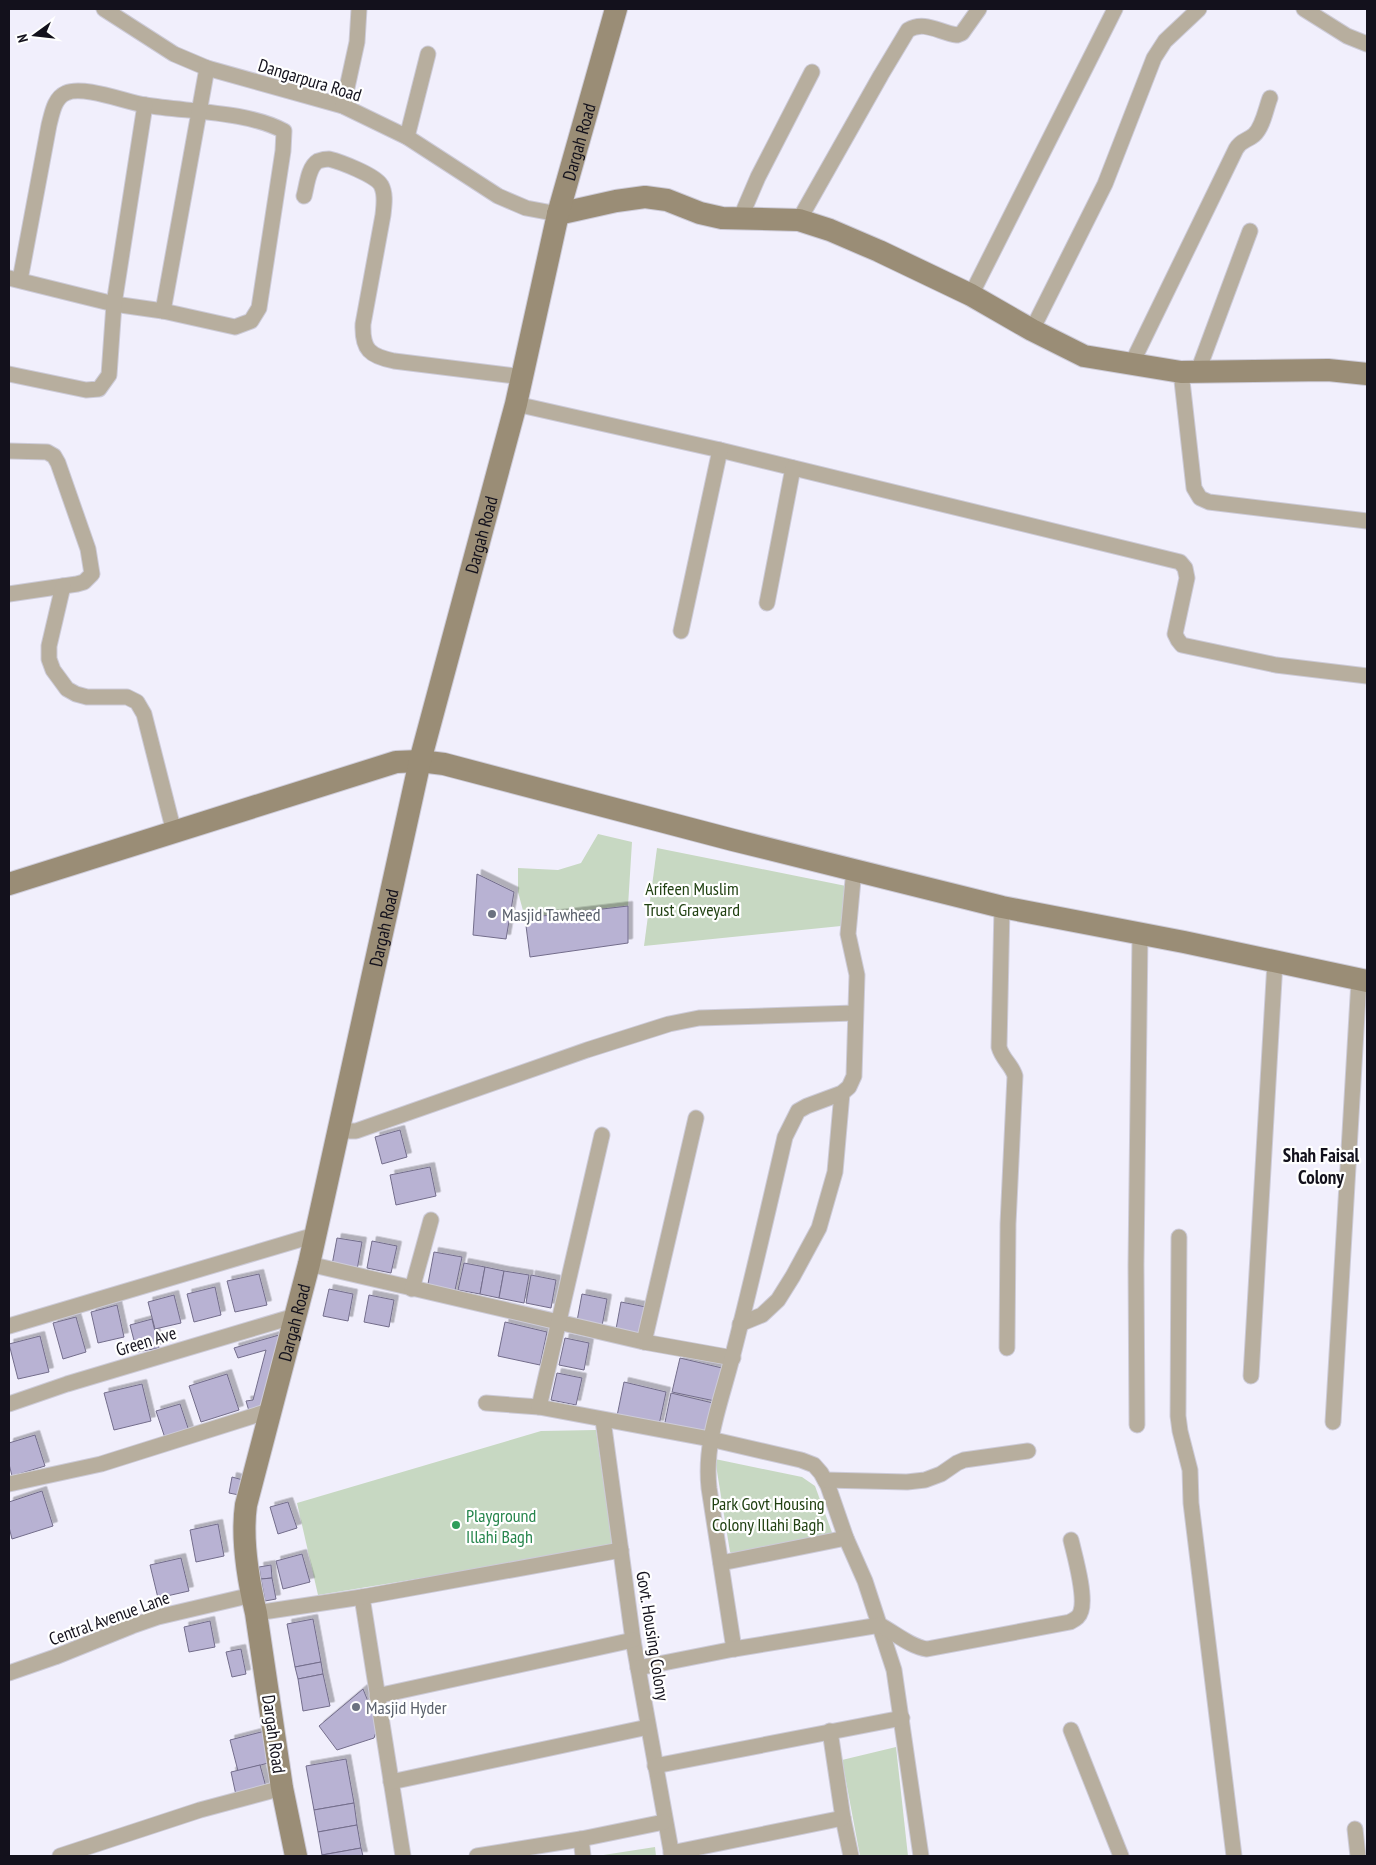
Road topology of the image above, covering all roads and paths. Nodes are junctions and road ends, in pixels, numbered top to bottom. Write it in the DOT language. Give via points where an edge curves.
graph roads {
  1 [pos="105,9"];
  2 [pos="359,9"];
  3 [pos="616,9"];
  4 [pos="979,9"];
  5 [pos="1115,9"];
  6 [pos="1199,9"];
  7 [pos="1304,9"];
  8 [pos="1367,44"];
  9 [pos="428,54"];
  10 [pos="207,68"];
  11 [pos="812,72"];
  12 [pos="1270,98"];
  13 [pos="145,105"];
  14 [pos="343,106"];
  15 [pos="198,111"];
  16 [pos="407,137"];
  17 [pos="304,196"];
  18 [pos="558,214"];
  19 [pos="740,219"];
  20 [pos="800,220"];
  21 [pos="1250,231"];
  22 [pos="15,279"];
  23 [pos="971,296"];
  24 [pos="114,304"];
  25 [pos="162,311"];
  26 [pos="1032,330"];
  27 [pos="1131,364"];
  28 [pos="1189,372"];
  29 [pos="9,374"];
  30 [pos="1367,374"];
  31 [pos="523,377"];
  32 [pos="516,404"];
  33 [pos="720,450"];
  34 [pos="9,452"];
  35 [pos="793,468"];
  36 [pos="1367,521"];
  37 [pos="63,586"];
  38 [pos="9,594"];
  39 [pos="767,603"];
  40 [pos="681,631"];
  41 [pos="1367,676"];
  42 [pos="420,760"];
  43 [pos="174,832"];
  44 [pos="854,870"];
  45 [pos="9,884"];
  46 [pos="1002,907"];
  47 [pos="1140,935"];
  48 [pos="1275,962"];
  49 [pos="1363,980"];
  50 [pos="854,1013"];
  51 [pos="842,1093"];
  52 [pos="696,1118"];
  53 [pos="338,1131"];
  54 [pos="602,1135"];
  55 [pos="431,1220"];
  56 [pos="315,1235"];
  57 [pos="1179,1237"];
  58 [pos="309,1264"];
  59 [pos="412,1289"];
  60 [pos="295,1316"];
  61 [pos="559,1322"];
  62 [pos="740,1324"];
  63 [pos="9,1326"];
  64 [pos="644,1342"];
  65 [pos="1007,1348"];
  66 [pos="732,1358"];
  67 [pos="1251,1376"];
  68 [pos="486,1403"];
  69 [pos="9,1404"];
  70 [pos="539,1407"];
  71 [pos="272,1410"];
  72 [pos="603,1420"];
  73 [pos="1333,1422"];
  74 [pos="1137,1424"];
  75 [pos="710,1439"];
  76 [pos="1028,1451"];
  77 [pos="825,1480"];
  78 [pos="9,1484"];
  79 [pos="846,1538"];
  80 [pos="1071,1540"];
  81 [pos="621,1550"];
  82 [pos="721,1562"];
  83 [pos="362,1597"];
  84 [pos="254,1604"];
  85 [pos="880,1625"];
  86 [pos="633,1640"];
  87 [pos="734,1649"];
  88 [pos="638,1668"];
  89 [pos="9,1673"];
  90 [pos="377,1696"];
  91 [pos="902,1718"];
  92 [pos="648,1727"];
  93 [pos="1071,1730"];
  94 [pos="830,1731"];
  95 [pos="655,1766"];
  96 [pos="391,1782"];
  97 [pos="282,1788"];
  98 [pos="843,1818"];
  99 [pos="664,1822"];
  100 [pos="1355,1829"];
  101 [pos="581,1839"];
  102 [pos="671,1855"];
  103 [pos="60,1856"];
  104 [pos="296,1856"];
  105 [pos="404,1856"];
  106 [pos="477,1856"];
  107 [pos="583,1856"];
  108 [pos="851,1856"];
  109 [pos="921,1856"];
  110 [pos="1121,1856"];
  111 [pos="1234,1856"];
  112 [pos="1358,1856"];
  1 -- 10 [label="street, Dangarpura Road" via="174,54"];
  2 -- 14 [label="street" via="357,42"];
  3 -- 18 [label="street, Dargah Road"];
  4 -- 20 [label="street" via="962,33 957,35 924,25 908,30"];
  5 -- 23 [label="street"];
  6 -- 26 [label="street" via="1165,41 1154,58 1105,184"];
  7 -- 8 [label="street" via="1347,36"];
  9 -- 16 [label="street"];
  10 -- 14 [label="street, Dangarpura Road"];
  10 -- 15 [label="street"];
  11 -- 19 [label="street" via="746,201"];
  12 -- 27 [label="street" via="1258,130 1239,143"];
  13 -- 15 [label="street"];
  13 -- 22 [label="street" via="78,90 65,93 55,103"];
  13 -- 24 [label="street"];
  14 -- 16 [label="street, Dangarpura Road"];
  15 -- 25 [label="street"];
  15 -- 25 [label="street" via="269,122 284,131 259,308 251,320 235,327"];
  16 -- 18 [label="street, Dangarpura Road" via="498,196 526,208"];
  17 -- 31 [label="street" via="312,167 327,158 372,176 383,190 384,215 362,324 362,338 369,352 394,361"];
  18 -- 19 [label="street" via="645,197 667,200 722,218"];
  18 -- 31 [label="street, Dargah Road"];
  19 -- 20 [label="street"];
  20 -- 23 [label="street" via="878,251"];
  21 -- 28 [label="street"];
  22 -- 24 [label="street"];
  23 -- 26 [label="street"];
  24 -- 25 [label="street"];
  24 -- 29 [label="street" via="109,375 99,389 86,390"];
  26 -- 27 [label="street" via="1084,356"];
  27 -- 28 [label="street"];
  28 -- 30 [label="street" via="1328,370"];
  28 -- 36 [label="street" via="1194,488 1200,498 1209,502"];
  31 -- 32 [label="street, Dargah Road"];
  32 -- 33 [label="street"];
  32 -- 42 [label="street, Dargah Road"];
  33 -- 35 [label="street"];
  33 -- 40 [label="street"];
  34 -- 37 [label="street" via="47,452 58,463 88,549 92,574 84,582"];
  35 -- 39 [label="street"];
  35 -- 41 [label="street" via="1180,562 1186,568 1187,578 1175,634 1182,645 1276,665"];
  37 -- 38 [label="street"];
  37 -- 43 [label="street" via="49,646 53,670 76,694 87,697 128,696 137,702 144,714"];
  42 -- 43 [label="street" via="396,762"];
  42 -- 44 [label="street"];
  42 -- 53 [label="street, Dargah Road"];
  43 -- 45 [label="street"];
  44 -- 46 [label="street"];
  44 -- 50 [label="street" via="848,934 857,975"];
  46 -- 47 [label="street"];
  46 -- 65 [label="street" via="999,1048 1015,1076 1008,1224"];
  47 -- 48 [label="street"];
  47 -- 74 [label="street"];
  48 -- 49 [label="street"];
  48 -- 67 [label="street"];
  49 -- 73 [label="street"];
  50 -- 51 [label="street" via="854,1076"];
  50 -- 53 [label="street" via="698,1018 669,1024 356,1131"];
  51 -- 62 [label="street" via="835,1172 819,1228 778,1300 762,1316"];
  51 -- 62 [label="street" via="798,1112 785,1137"];
  52 -- 64 [label="street"];
  53 -- 56 [label="street, Dargah Road"];
  54 -- 61 [label="street"];
  55 -- 59 [label="street"];
  56 -- 58 [label="street, Dargah Road"];
  56 -- 63 [label="street"];
  57 -- 111 [label="street" via="1178,1416 1190,1470 1192,1513"];
  58 -- 59 [label="street"];
  58 -- 60 [label="street, Dargah Road"];
  59 -- 61 [label="street"];
  60 -- 69 [label="street, Green Ave"];
  60 -- 71 [label="street, Dargah Road"];
  61 -- 64 [label="street"];
  61 -- 70 [label="street"];
  62 -- 66 [label="street"];
  64 -- 66 [label="street"];
  66 -- 75 [label="street"];
  68 -- 70 [label="street"];
  70 -- 72 [label="street"];
  71 -- 78 [label="street" via="101,1464"];
  71 -- 84 [label="street, Dargah Road" via="244,1522"];
  72 -- 75 [label="street"];
  72 -- 81 [label="street, Govt. Housing Colony"];
  75 -- 77 [label="street" via="801,1460 814,1465"];
  75 -- 82 [label="street" via="707,1471"];
  76 -- 77 [label="street" via="964,1460 925,1480"];
  77 -- 79 [label="street"];
  79 -- 82 [label="street"];
  79 -- 85 [label="street"];
  80 -- 85 [label="street" via="1081,1589 1081,1610 1070,1622 927,1649 919,1648"];
  81 -- 83 [label="street, Central Avenue Lane"];
  81 -- 86 [label="street, Govt. Housing Colony"];
  82 -- 87 [label="street"];
  83 -- 84 [label="street, Central Avenue Lane"];
  83 -- 90 [label="street"];
  84 -- 89 [label="street, Central Avenue Lane" via="158,1617"];
  84 -- 97 [label="street, Dargah Road"];
  85 -- 87 [label="street"];
  85 -- 91 [label="street" via="894,1670"];
  86 -- 88 [label="street, Govt. Housing Colony"];
  86 -- 90 [label="street"];
  87 -- 88 [label="street"];
  88 -- 92 [label="street, Govt. Housing Colony"];
  90 -- 96 [label="street"];
  91 -- 94 [label="street"];
  91 -- 109 [label="street"];
  92 -- 95 [label="street, Govt. Housing Colony"];
  92 -- 96 [label="street"];
  93 -- 110 [label="street"];
  94 -- 95 [label="street"];
  94 -- 98 [label="street"];
  95 -- 99 [label="street, Govt. Housing Colony"];
  96 -- 105 [label="street"];
  97 -- 103 [label="street" via="200,1810"];
  97 -- 104 [label="street, Dargah Road"];
  98 -- 102 [label="street"];
  98 -- 108 [label="street"];
  99 -- 101 [label="street"];
  99 -- 102 [label="street, Govt. Housing Colony"];
  100 -- 112 [label="street"];
  101 -- 106 [label="street"];
  101 -- 107 [label="street"];
}
